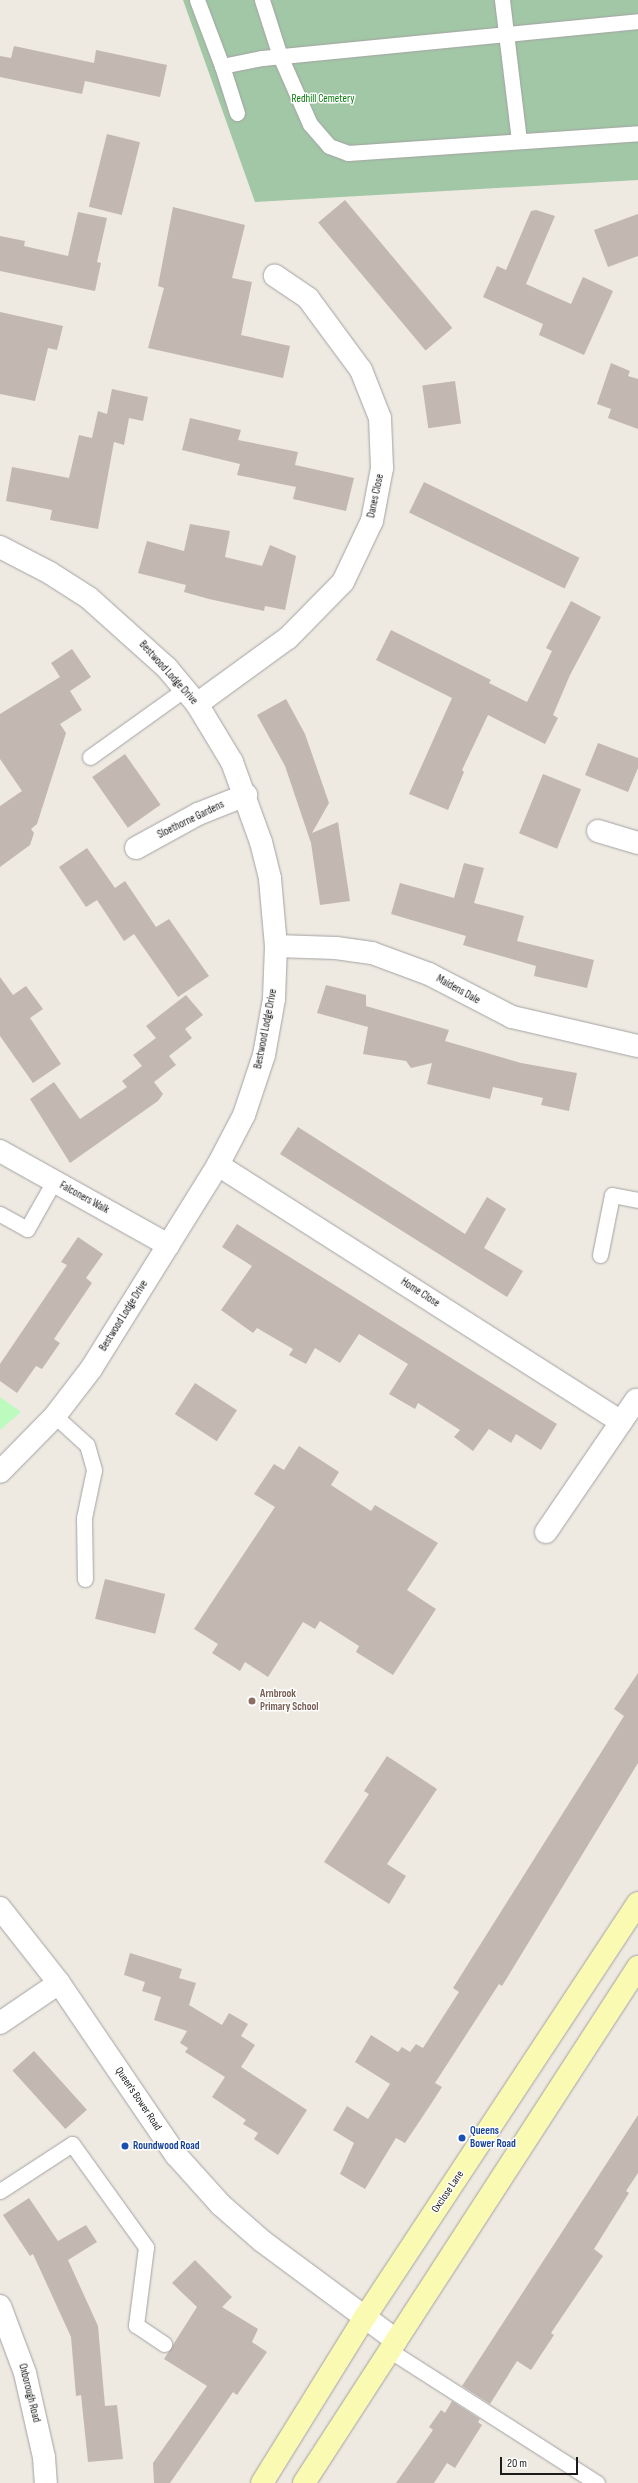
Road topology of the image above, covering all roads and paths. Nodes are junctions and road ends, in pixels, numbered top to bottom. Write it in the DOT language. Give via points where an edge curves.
graph roads {
  1 [pos="197,0"];
  2 [pos="262,0"];
  3 [pos="502,0"];
  4 [pos="638,21"];
  5 [pos="506,35"];
  6 [pos="280,56"];
  7 [pos="222,66"];
  8 [pos="237,113"];
  9 [pos="638,133"];
  10 [pos="519,141"];
  11 [pos="276,276"];
  12 [pos="0,547"];
  13 [pos="191,696"];
  14 [pos="90,757"];
  15 [pos="246,795"];
  16 [pos="598,831"];
  17 [pos="638,844"];
  18 [pos="136,848"];
  19 [pos="276,946"];
  20 [pos="638,1046"];
  21 [pos="0,1151"];
  22 [pos="218,1165"];
  23 [pos="54,1181"];
  24 [pos="638,1200"];
  25 [pos="0,1214"];
  26 [pos="168,1245"];
  27 [pos="600,1255"];
  28 [pos="636,1400"];
  29 [pos="55,1416"];
  30 [pos="621,1422"];
  31 [pos="0,1472"];
  32 [pos="546,1532"];
  33 [pos="85,1579"];
  34 [pos="638,1903"];
  35 [pos="0,1908"];
  36 [pos="638,1967"];
  37 [pos="59,1983"];
  38 [pos="0,2023"];
  39 [pos="0,2190"];
  40 [pos="0,2306"];
  41 [pos="365,2317"];
  42 [pos="164,2344"];
  43 [pos="392,2345"];
  44 [pos="46,2483"];
  45 [pos="262,2483"];
  46 [pos="304,2483"];
  47 [pos="597,2483"];
  1 -- 7 [label="lane"];
  2 -- 6 [label="lane"];
  3 -- 5 [label="lane"];
  4 -- 5 [label="lane"];
  5 -- 6 [label="lane"];
  5 -- 10 [label="lane"];
  6 -- 7 [label="lane"];
  6 -- 10 [label="lane" via="310,124 329,146 348,153"];
  7 -- 8 [label="lane"];
  9 -- 10 [label="lane"];
  11 -- 13 [label="street, Danes Close" via="308,298 361,370 380,418 382,468 372,521 343,582 288,638"];
  12 -- 13 [label="street, Bestwood Lodge Drive" via="50,573 89,598 134,636"];
  13 -- 14 [label="lane"];
  13 -- 15 [label="street, Bestwood Lodge Drive" via="223,744"];
  15 -- 18 [label="street, Sloethorne Gardens" via="198,814"];
  15 -- 19 [label="street, Bestwood Lodge Drive" via="270,879"];
  16 -- 17 [label="street"];
  19 -- 20 [label="street, Maidens Dale" via="336,948 372,953 429,974 512,1017"];
  19 -- 22 [label="street, Bestwood Lodge Drive" via="274,999 264,1055 244,1115"];
  21 -- 23 [label="street, Falconers Walk"];
  22 -- 26 [label="street, Bestwood Lodge Drive"];
  22 -- 30 [label="street, Home Close"];
  23 -- 25 [label="lane" via="27,1229"];
  23 -- 26 [label="street, Falconers Walk"];
  24 -- 27 [label="lane" via="612,1195"];
  26 -- 29 [label="street, Bestwood Lodge Drive" via="91,1369"];
  28 -- 30 [label="street"];
  29 -- 31 [label="street, Bestwood Lodge Drive"];
  29 -- 33 [label="lane" via="87,1444 94,1470 84,1518"];
  30 -- 32 [label="street"];
  34 -- 41 [label="main road, Oxclose Lane"];
  35 -- 37 [label="street, Queen's Bower Road"];
  36 -- 43 [label="main road"];
  37 -- 38 [label="street"];
  37 -- 41 [label="street, Queen's Bower Road" via="181,2161 221,2205 262,2241"];
  39 -- 42 [label="lane" via="72,2144 146,2247 136,2325"];
  40 -- 44 [label="street, Oxborough Road" via="25,2373 44,2457"];
  41 -- 43 [label="street, Queen's Bower Road"];
  41 -- 45 [label="main road, Oxclose Lane"];
  43 -- 46 [label="main road"];
  43 -- 47 [label="lane"];
}
